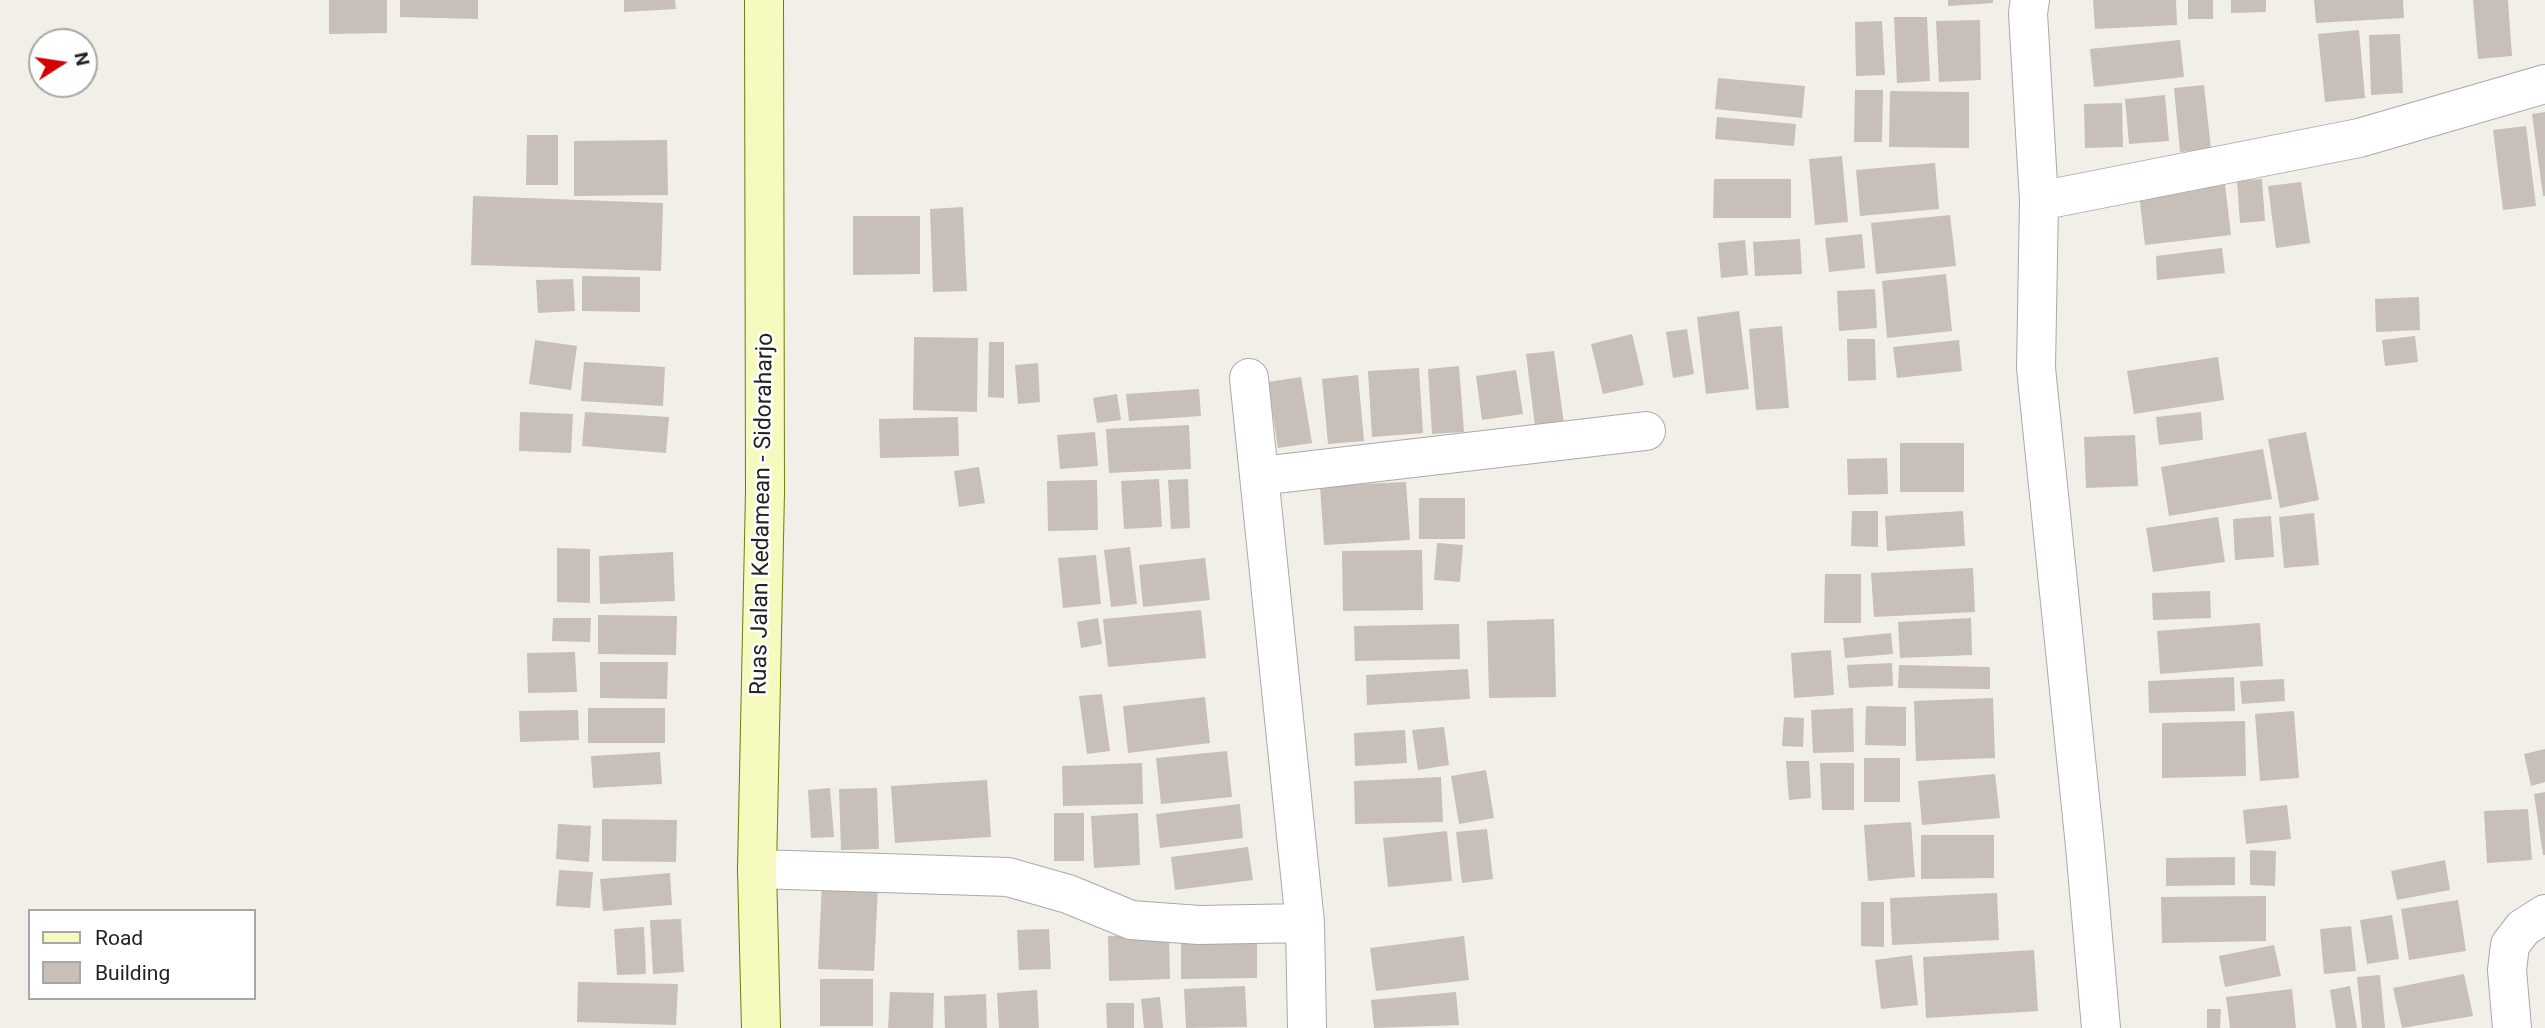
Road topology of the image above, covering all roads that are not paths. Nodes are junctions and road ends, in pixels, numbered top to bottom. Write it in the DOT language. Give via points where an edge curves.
graph roads {
  1 [pos="764,0"];
  2 [pos="2030,0"];
  3 [pos="2545,84"];
  4 [pos="2039,201"];
  5 [pos="1249,378"];
  6 [pos="1646,432"];
  7 [pos="1260,476"];
  8 [pos="757,869"];
  9 [pos="2545,914"];
  10 [pos="1305,923"];
  11 [pos="761,1028"];
  12 [pos="1307,1028"];
  13 [pos="2101,1028"];
  14 [pos="2512,1028"];
  1 -- 8 [label="main road, Ruas Jalan Kedamean - Sidoraharjo" via="765,492"];
  2 -- 4 [label="street"];
  3 -- 4 [label="street" via="2359,138"];
  4 -- 13 [label="street" via="2036,368"];
  5 -- 7 [label="street"];
  6 -- 7 [label="street"];
  7 -- 10 [label="street"];
  8 -- 10 [label="street" via="1008,877 1068,894 1131,920 1199,925"];
  8 -- 11 [label="main road, Ruas Jalan Kedamean - Sidoraharjo"];
  9 -- 14 [label="street" via="2523,928 2510,945 2507,970"];
  10 -- 12 [label="street"];
}
